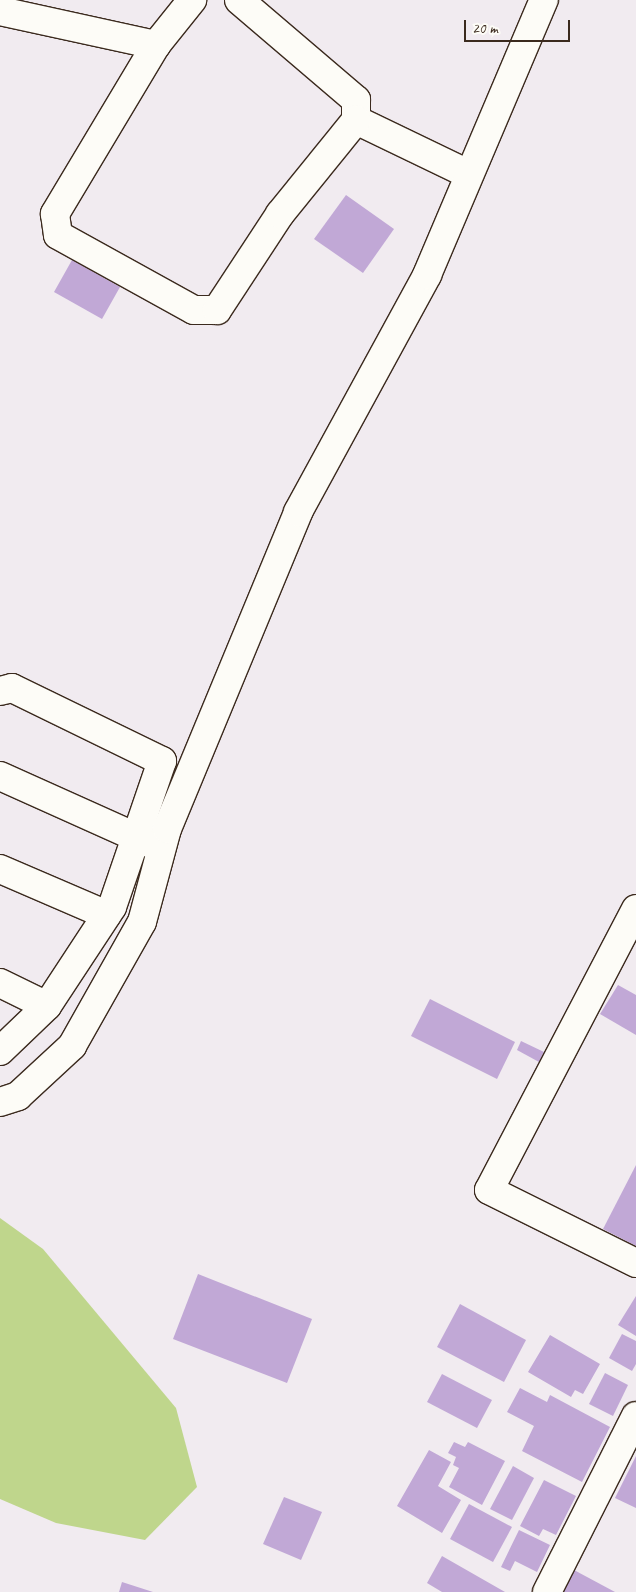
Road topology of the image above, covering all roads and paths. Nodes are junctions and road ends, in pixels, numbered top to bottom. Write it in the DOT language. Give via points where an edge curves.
graph roads {
  1 [pos="192,0"];
  2 [pos="239,0"];
  3 [pos="544,0"];
  4 [pos="0,11"];
  5 [pos="156,45"];
  6 [pos="356,120"];
  7 [pos="468,174"];
  8 [pos="0,691"];
  9 [pos="0,776"];
  10 [pos="135,836"];
  11 [pos="162,849"];
  12 [pos="0,870"];
  13 [pos="636,909"];
  14 [pos="107,915"];
  15 [pos="0,983"];
  16 [pos="47,1006"];
  17 [pos="0,1051"];
  18 [pos="0,1102"];
  19 [pos="636,1263"];
  20 [pos="636,1416"];
  21 [pos="546,1592"];
  1 -- 5 [label="street"];
  2 -- 6 [label="street" via="356,100"];
  3 -- 7 [label="street"];
  4 -- 5 [label="street"];
  5 -- 6 [label="street" via="55,214 58,235 194,310 217,310 280,214"];
  6 -- 7 [label="street"];
  7 -- 11 [label="street" via="427,275 298,512 215,709"];
  8 -- 10 [label="street" via="12,688 162,761"];
  9 -- 10 [label="street"];
  10 -- 11 [label="street"];
  10 -- 14 [label="street"];
  11 -- 18 [label="street" via="142,922 72,1046 18,1096"];
  12 -- 14 [label="street"];
  13 -- 19 [label="street" via="489,1190"];
  14 -- 16 [label="street"];
  15 -- 16 [label="street"];
  16 -- 17 [label="street"];
  20 -- 21 [label="street"];
}
